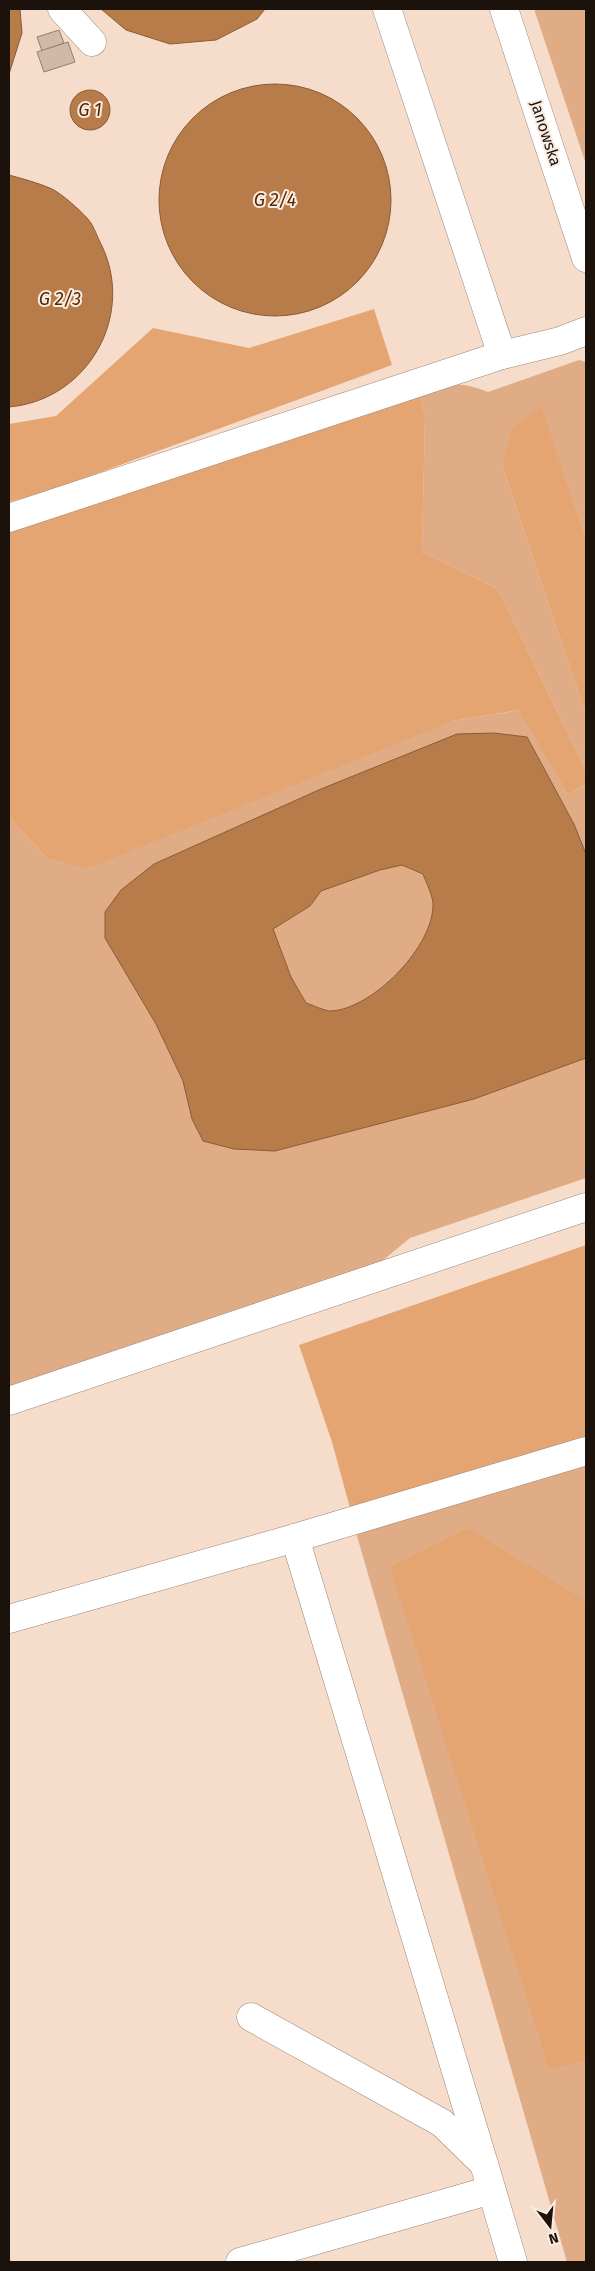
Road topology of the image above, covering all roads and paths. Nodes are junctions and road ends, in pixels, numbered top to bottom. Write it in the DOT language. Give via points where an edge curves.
graph roads {
  1 [pos="62,9"];
  2 [pos="387,9"];
  3 [pos="504,9"];
  4 [pos="92,42"];
  5 [pos="586,258"];
  6 [pos="586,331"];
  7 [pos="502,355"];
  8 [pos="9,518"];
  9 [pos="586,1206"];
  10 [pos="9,1401"];
  11 [pos="586,1451"];
  12 [pos="295,1538"];
  13 [pos="9,1619"];
  14 [pos="251,2017"];
  15 [pos="484,2164"];
  16 [pos="491,2190"];
  17 [pos="240,2262"];
  18 [pos="512,2262"];
  1 -- 4 [label="street"];
  2 -- 7 [label="street"];
  3 -- 5 [label="street, Janowska"];
  6 -- 7 [label="street"];
  7 -- 8 [label="street"];
  9 -- 10 [label="street"];
  11 -- 12 [label="street"];
  12 -- 13 [label="street"];
  12 -- 15 [label="street"];
  14 -- 15 [label="street" via="442,2123"];
  15 -- 16 [label="street"];
  16 -- 17 [label="street"];
  16 -- 18 [label="street"];
}
